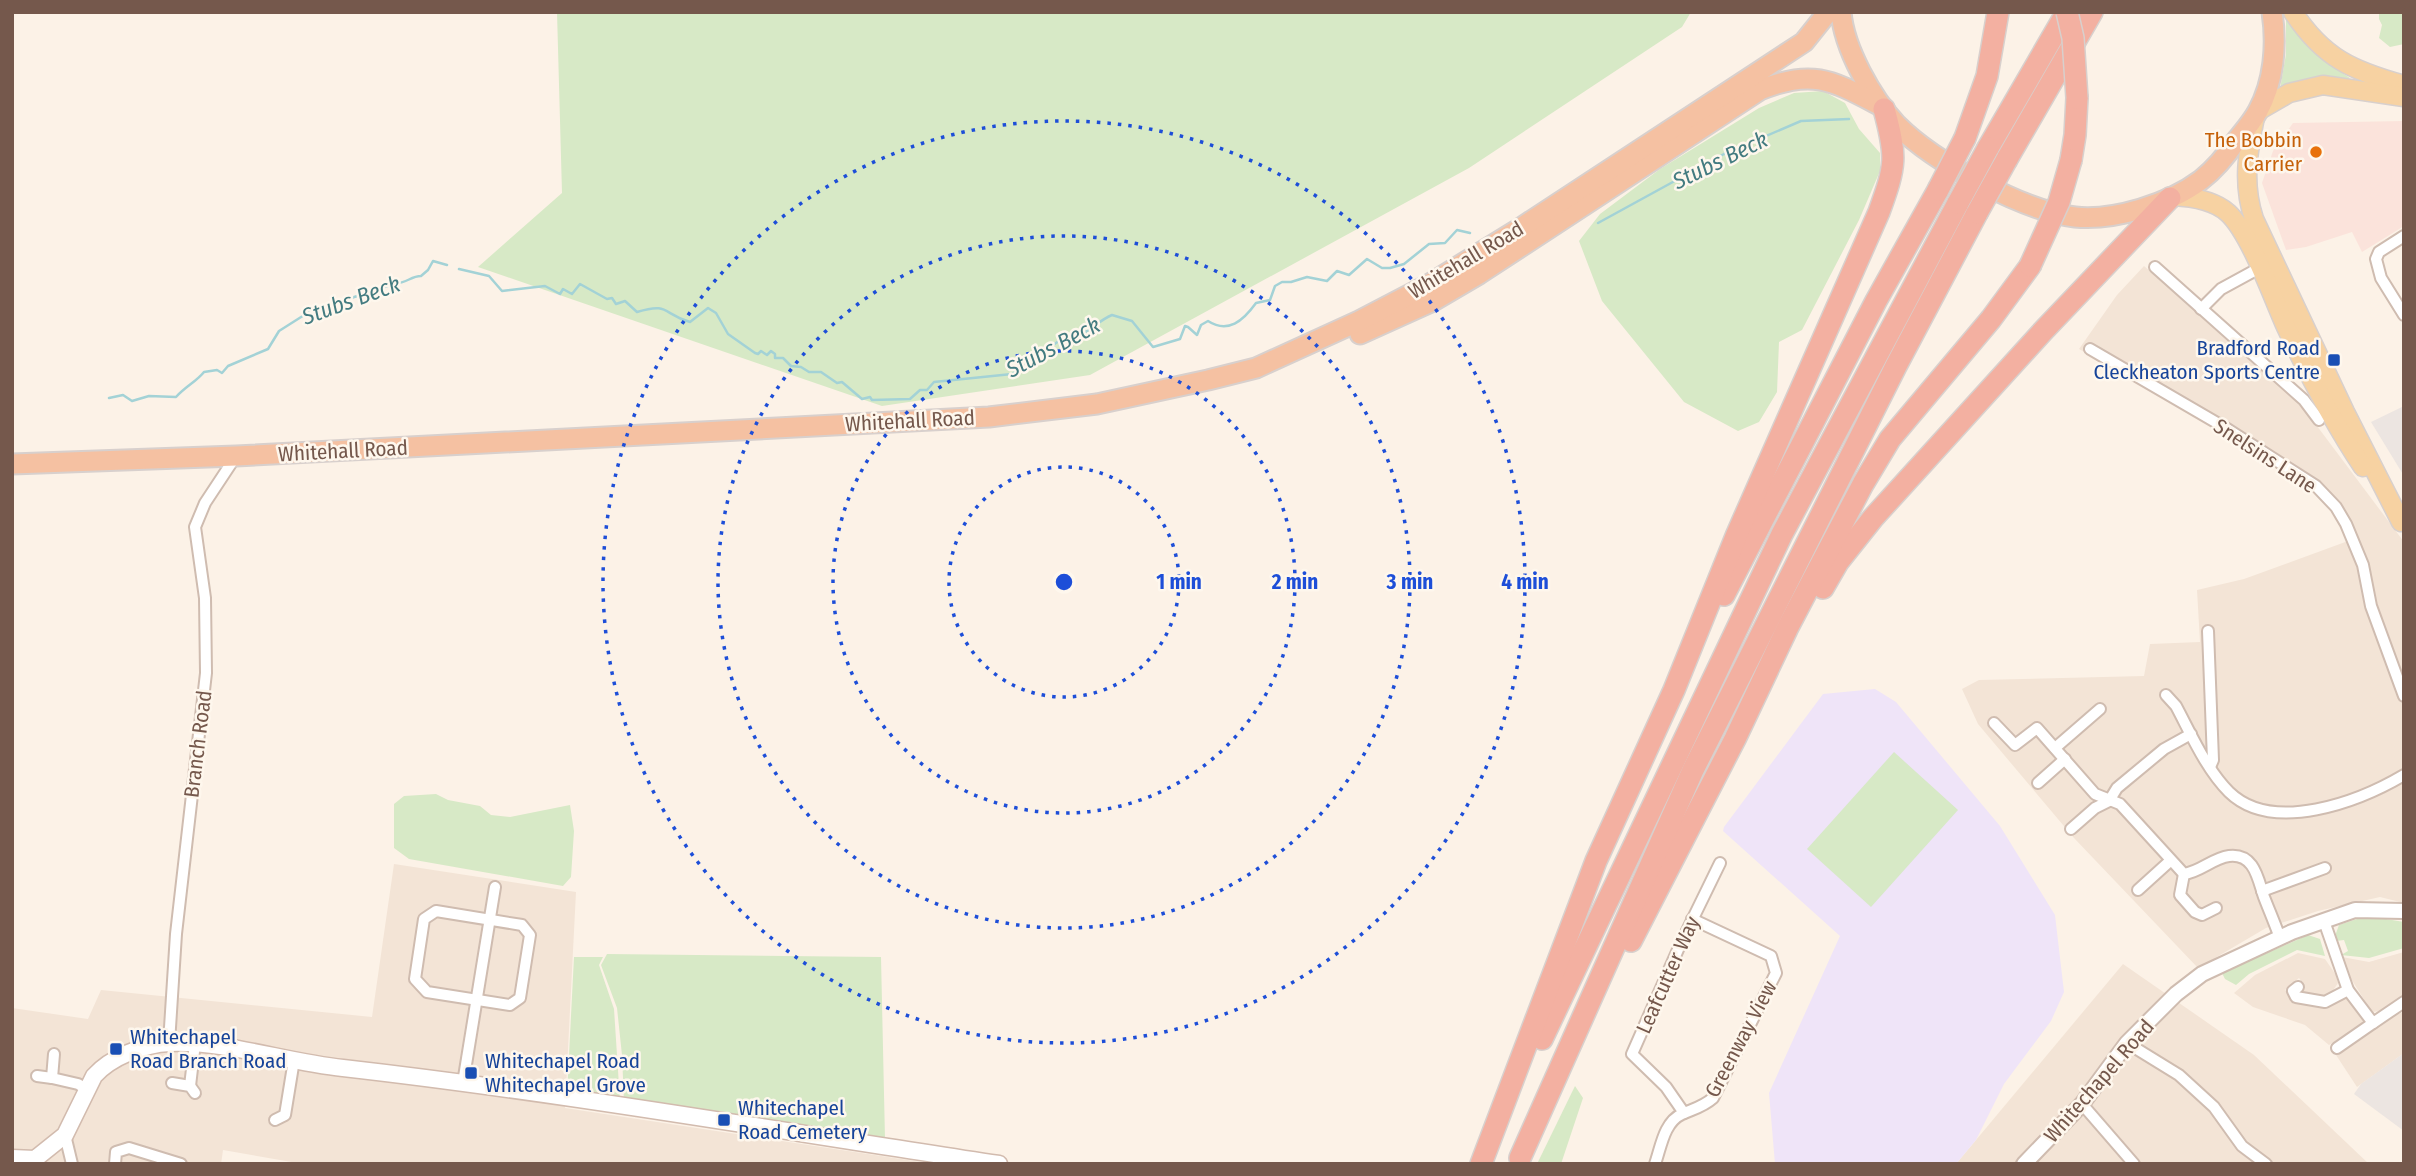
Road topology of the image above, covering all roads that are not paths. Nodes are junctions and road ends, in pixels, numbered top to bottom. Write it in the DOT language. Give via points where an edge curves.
graph roads {
  1 [pos="1828,12"];
  2 [pos="1841,12"];
  3 [pos="1998,12"];
  4 [pos="2067,12"];
  5 [pos="2092,12"];
  6 [pos="2272,12"];
  7 [pos="2292,12"];
  8 [pos="2404,85"];
  9 [pos="2404,97"];
  10 [pos="1883,107"];
  11 [pos="2257,113"];
  12 [pos="2172,197"];
  13 [pos="2404,236"];
  14 [pos="2266,264"];
  15 [pos="2155,267"];
  16 [pos="2201,309"];
  17 [pos="2404,315"];
  18 [pos="2090,349"];
  19 [pos="1256,368"];
  20 [pos="2319,420"];
  21 [pos="236,456"];
  22 [pos="12,464"];
  23 [pos="2403,523"];
  24 [pos="2208,631"];
  25 [pos="1674,690"];
  26 [pos="2166,695"];
  27 [pos="2404,696"];
  28 [pos="2099,709"];
  29 [pos="1994,723"];
  30 [pos="2191,734"];
  31 [pos="1735,739"];
  32 [pos="2055,748"];
  33 [pos="2065,759"];
  34 [pos="2210,766"];
  35 [pos="2404,775"];
  36 [pos="2038,783"];
  37 [pos="2109,801"];
  38 [pos="2071,828"];
  39 [pos="2171,861"];
  40 [pos="1720,863"];
  41 [pos="2325,867"];
  42 [pos="2184,874"];
  43 [pos="495,887"];
  44 [pos="2138,890"];
  45 [pos="2262,891"];
  46 [pos="2216,908"];
  47 [pos="2404,911"];
  48 [pos="1692,919"];
  49 [pos="489,920"];
  50 [pos="2324,921"];
  51 [pos="2280,937"];
  52 [pos="2298,987"];
  53 [pos="2348,989"];
  54 [pos="477,1000"];
  55 [pos="2404,1002"];
  56 [pos="2372,1023"];
  57 [pos="169,1043"];
  58 [pos="195,1043"];
  59 [pos="2127,1043"];
  60 [pos="2337,1048"];
  61 [pos="54,1054"];
  62 [pos="294,1060"];
  63 [pos="37,1076"];
  64 [pos="52,1078"];
  65 [pos="172,1083"];
  66 [pos="463,1083"];
  67 [pos="88,1090"];
  68 [pos="2082,1104"];
  69 [pos="1684,1113"];
  70 [pos="275,1120"];
  71 [pos="65,1135"];
  72 [pos="12,1158"];
  73 [pos="116,1158"];
  74 [pos="35,1161"];
  75 [pos="1519,1161"];
  76 [pos="72,1164"];
  77 [pos="181,1164"];
  78 [pos="999,1164"];
  79 [pos="1482,1164"];
  80 [pos="1655,1164"];
  81 [pos="2024,1164"];
  82 [pos="2134,1164"];
  83 [pos="2266,1164"];
  1 -- 19 [label="highway, Whitehall Road" via="1804,42 1429,285"];
  2 -- 10 [label="highway" via="1849,46"];
  3 -- 25 [label="highway, bridge" via="1987,76 1965,138"];
  4 -- 31 [label="highway, bridge" via="2077,98 2075,135 2059,202 2030,266 1890,439 1806,592"];
  4 -- 79 [label="highway, bridge" via="1958,202 1782,534"];
  5 -- 75 [label="highway, bridge" via="1889,378 1693,770"];
  6 -- 11 [label="highway" via="2273,60"];
  7 -- 8 [label="main road" via="2333,57 2365,74"];
  9 -- 11 [label="main road" via="2323,85 2289,93"];
  10 -- 12 [label="highway" via="1906,133 1934,153 2031,206 2076,217 2100,217"];
  10 -- 19 [label="highway" via="1844,86 1814,78 1793,78 1760,90 1433,301 1353,337"];
  10 -- 25 [label="highway" via="1894,146 1887,190"];
  11 -- 12 [label="highway" via="2213,169"];
  11 -- 14 [label="main road" via="2246,179"];
  12 -- 14 [label="main road" via="2205,201 2228,213"];
  12 -- 31 [label="highway" via="1873,518 1839,562"];
  13 -- 17 [label="street" via="2376,259 2381,278"];
  14 -- 16 [label="street" via="2221,289"];
  14 -- 23 [label="main road" via="2320,397"];
  15 -- 16 [label="street"];
  16 -- 20 [label="street" via="2304,400"];
  18 -- 27 [label="street, Snelsins Lane" via="2316,485 2336,507 2363,565 2371,606"];
  19 -- 21 [label="highway, Whitehall Road" via="1097,404 989,416"];
  21 -- 22 [label="highway, Whitehall Road"];
  21 -- 57 [label="street, Branch Road" via="195,527 205,598 206,673 176,933"];
  24 -- 34 [label="street"];
  25 -- 79 [label="highway" via="1595,861"];
  26 -- 30 [label="street"];
  28 -- 32 [label="street"];
  29 -- 32 [label="street" via="2015,745 2036,728"];
  30 -- 34 [label="street"];
  30 -- 37 [label="street" via="2164,749 2117,788"];
  31 -- 75 [label="highway"];
  32 -- 33 [label="street"];
  33 -- 36 [label="street"];
  33 -- 37 [label="street" via="2095,794"];
  34 -- 35 [label="street" via="2240,801 2281,814 2338,804 2372,793"];
  37 -- 38 [label="street"];
  37 -- 39 [label="street" via="2120,804"];
  39 -- 42 [label="street"];
  39 -- 44 [label="street"];
  40 -- 48 [label="street, Leafcutter Way"];
  41 -- 45 [label="street"];
  42 -- 45 [label="street" via="2229,856 2241,858 2257,873"];
  42 -- 46 [label="street" via="2180,895 2195,912 2202,915"];
  43 -- 49 [label="street"];
  45 -- 51 [label="street"];
  47 -- 50 [label="street, Whitechapel Road" via="2355,910"];
  48 -- 69 [label="street, Leafcutter Way" via="1632,1054 1666,1087"];
  48 -- 69 [label="street, Greenway View" via="1771,956 1776,973 1713,1098"];
  49 -- 54 [label="street"];
  49 -- 54 [label="street" via="522,925 530,935 520,998 510,1005"];
  49 -- 54 [label="street" via="436,911 424,919 415,979 426,992"];
  50 -- 51 [label="street, Whitechapel Road"];
  50 -- 53 [label="street"];
  51 -- 59 [label="street, Whitechapel Road" via="2202,974"];
  52 -- 53 [label="street" via="2293,991 2296,997 2325,1002"];
  53 -- 56 [label="street"];
  54 -- 66 [label="street"];
  55 -- 56 [label="street"];
  56 -- 60 [label="street"];
  57 -- 58 [label="main road"];
  57 -- 67 [label="main road" via="113,1061 100,1070"];
  58 -- 62 [label="main road"];
  58 -- 65 [label="street" via="192,1090"];
  59 -- 68 [label="street, Whitechapel Road"];
  59 -- 83 [label="street" via="2179,1075 2214,1107 2242,1146"];
  61 -- 64 [label="street"];
  62 -- 66 [label="main road"];
  62 -- 70 [label="street" via="285,1115"];
  63 -- 64 [label="street"];
  64 -- 67 [label="street"];
  66 -- 78 [label="main road"];
  67 -- 71 [label="main road"];
  68 -- 81 [label="street, Whitechapel Road"];
  68 -- 82 [label="street"];
  69 -- 80 [label="street, Greenway View" via="1668,1126"];
  71 -- 74 [label="main road"];
  71 -- 76 [label="street"];
  72 -- 74 [label="main road"];
  73 -- 77 [label="street" via="129,1148"];
}
